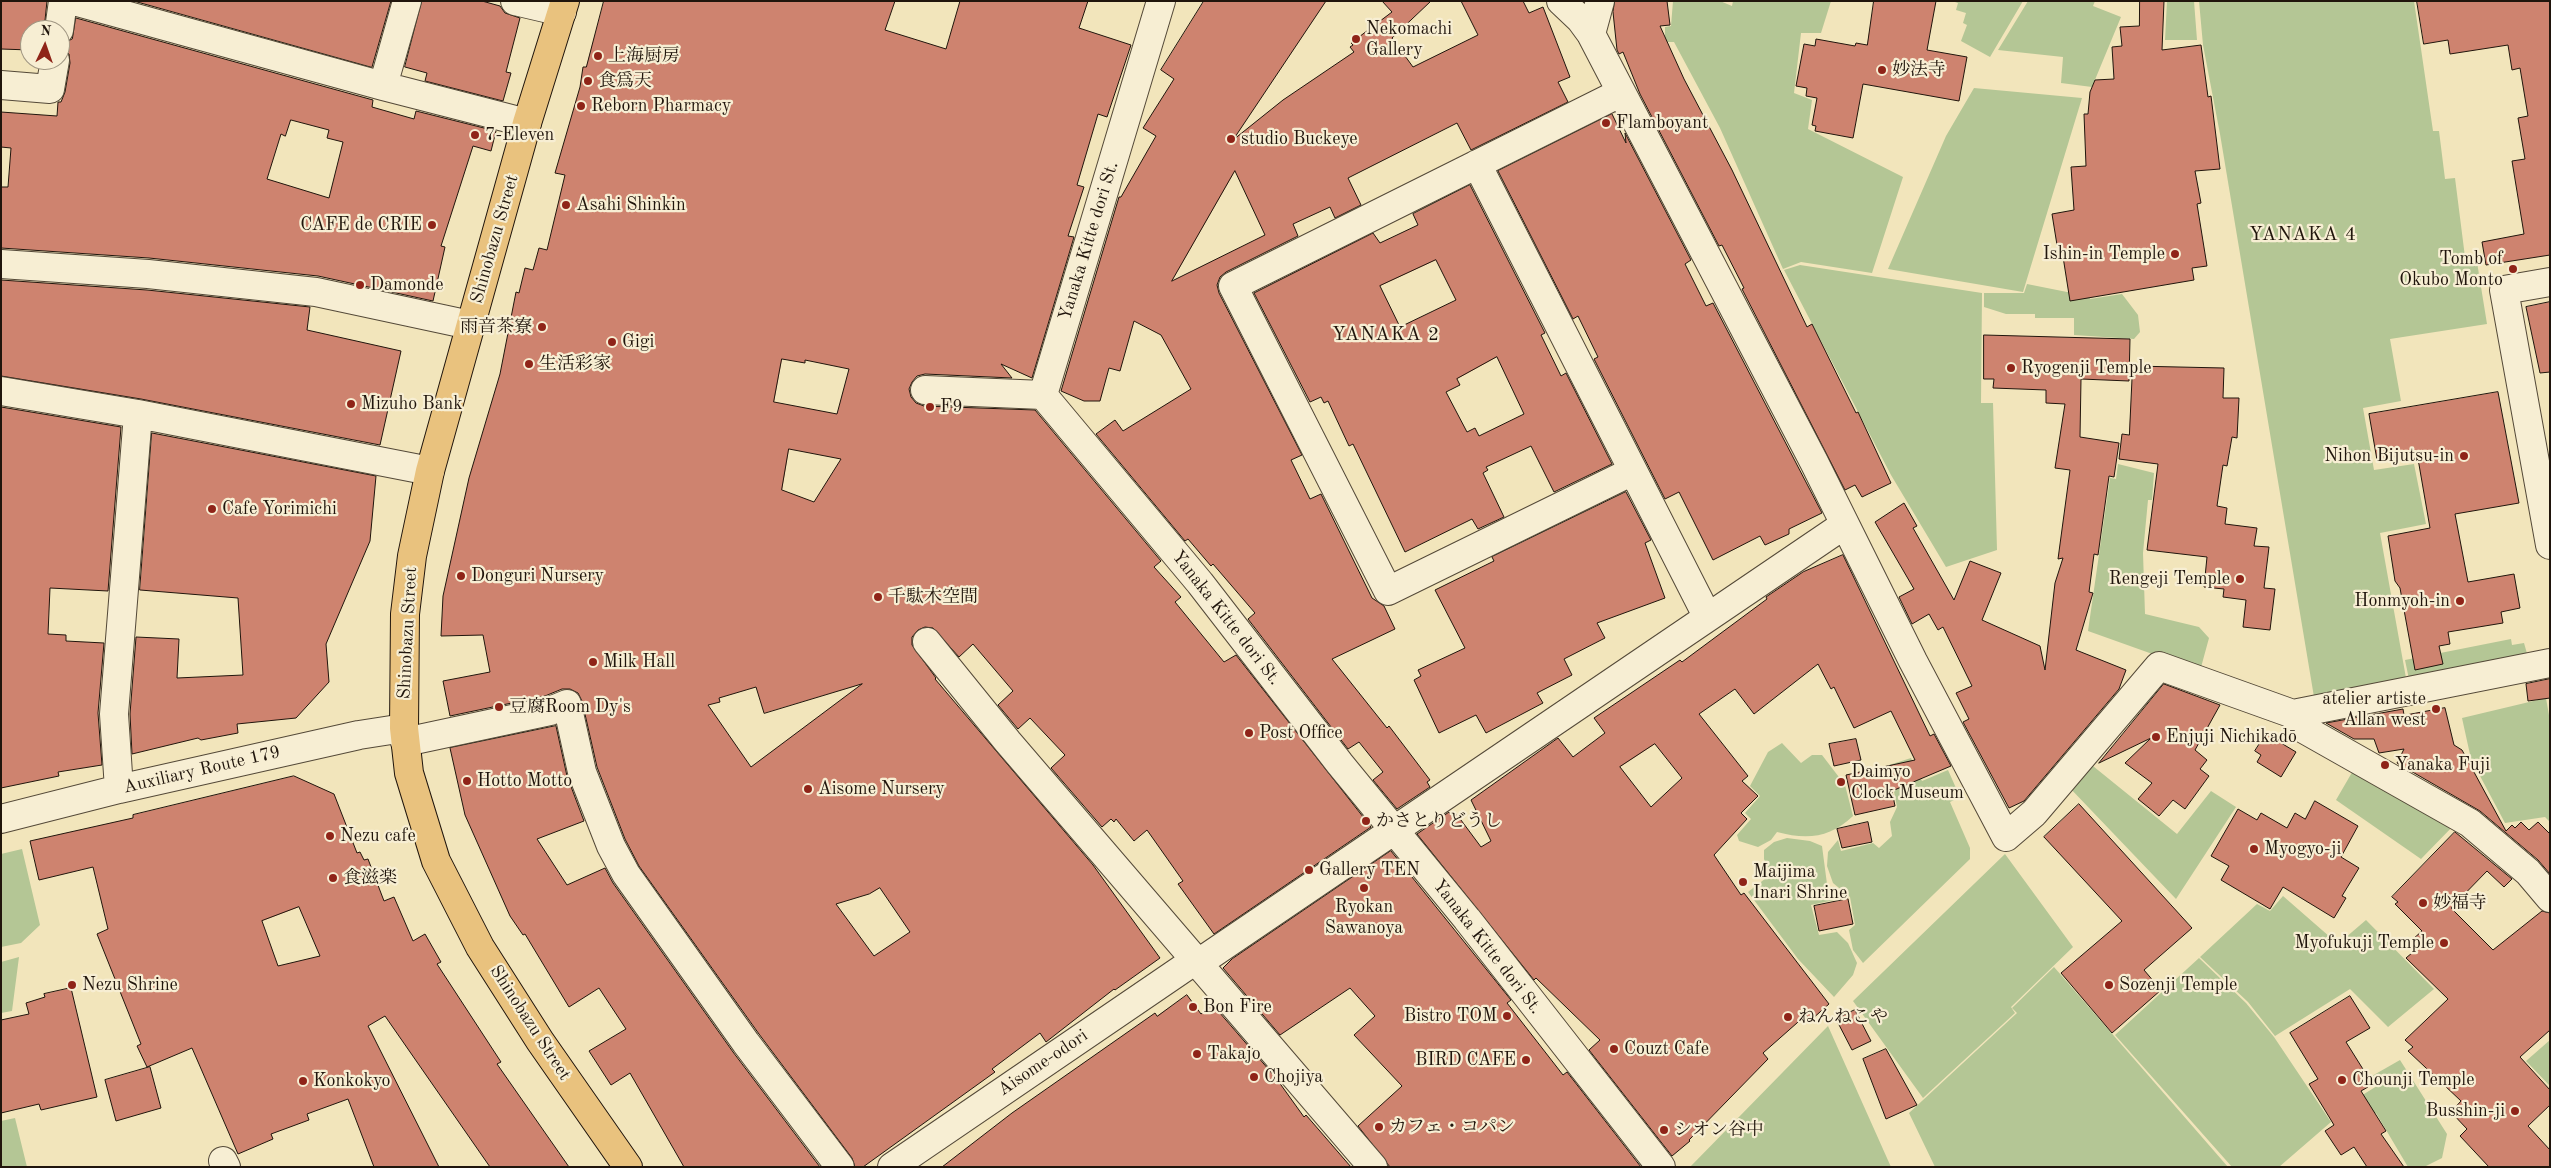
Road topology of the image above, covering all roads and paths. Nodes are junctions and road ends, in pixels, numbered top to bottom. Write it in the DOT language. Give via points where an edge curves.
graph roads {
  1 [pos="63,1"];
  2 [pos="74,1"];
  3 [pos="407,1"];
  4 [pos="515,1"];
  5 [pos="1161,1"];
  6 [pos="1562,1"];
  7 [pos="1600,1"];
  8 [pos="563,6"];
  9 [pos="60,20"];
  10 [pos="1591,34"];
  11 [pos="53,70"];
  12 [pos="1,85"];
  13 [pos="383,86"];
  14 [pos="1620,93"];
  15 [pos="527,123"];
  16 [pos="1476,164"];
  17 [pos="1,264"];
  18 [pos="2550,282"];
  19 [pos="470,325"];
  20 [pos="925,390"];
  21 [pos="1,391"];
  22 [pos="1043,395"];
  23 [pos="138,414"];
  24 [pos="1633,470"];
  25 [pos="430,471"];
  26 [pos="1844,525"];
  27 [pos="2550,545"];
  28 [pos="1707,616"];
  29 [pos="927,642"];
  30 [pos="2550,663"];
  31 [pos="2293,714"];
  32 [pos="405,735"];
  33 [pos="119,789"];
  34 [pos="1,819"];
  35 [pos="1393,830"];
  36 [pos="2550,898"];
  37 [pos="1196,962"];
  38 [pos="628,1167"];
  39 [pos="840,1167"];
  40 [pos="892,1167"];
  41 [pos="1373,1167"];
  42 [pos="1661,1167"];
  1 -- 9 [label="street"];
  2 -- 13 [label="street"];
  3 -- 13 [label="street"];
  4 -- 8 [label="street"];
  5 -- 22 [label="street, Yanaka Kitte dori St."];
  6 -- 10 [label="street"];
  7 -- 10 [label="street"];
  8 -- 15 [label="main road, Shinobazu Street"];
  10 -- 14 [label="street"];
  11 -- 12 [label="street" via="50,89"];
  13 -- 15 [label="street"];
  14 -- 16 [label="street"];
  14 -- 26 [label="street"];
  15 -- 19 [label="main road, Shinobazu Street"];
  16 -- 24 [label="street"];
  16 -- 24 [label="street" via="1233,286 1388,591"];
  17 -- 19 [label="street" via="148,274 316,292"];
  18 -- 27 [label="street" via="2504,290"];
  19 -- 25 [label="main road, Shinobazu Street"];
  20 -- 22 [label="street"];
  21 -- 23 [label="street"];
  22 -- 35 [label="street, Yanaka Kitte dori St." via="1200,583"];
  23 -- 25 [label="street"];
  23 -- 33 [label="street" via="114,714"];
  24 -- 28 [label="street"];
  25 -- 32 [label="main road, Shinobazu Street" via="412,556 405,614"];
  26 -- 28 [label="street, Aisome-odori"];
  26 -- 31 [label="street" via="2006,837 2034,813 2159,666"];
  28 -- 35 [label="street, Aisome-odori"];
  29 -- 37 [label="street"];
  30 -- 31 [label="street"];
  31 -- 36 [label="street" via="2302,728 2470,823 2528,872"];
  32 -- 33 [label="street, Auxiliary Route 179" via="359,735"];
  32 -- 38 [label="main road, Shinobazu Street" via="409,773 436,861 480,948"];
  32 -- 39 [label="street, Auxiliary Route 179" via="550,710 567,704 582,772 611,846 626,874 746,1043"];
  33 -- 34 [label="street, Auxiliary Route 179"];
  35 -- 37 [label="street, Aisome-odori" via="1312,888"];
  35 -- 42 [label="street, Yanaka Kitte dori St."];
  37 -- 40 [label="street, Aisome-odori"];
  37 -- 41 [label="street"];
}
